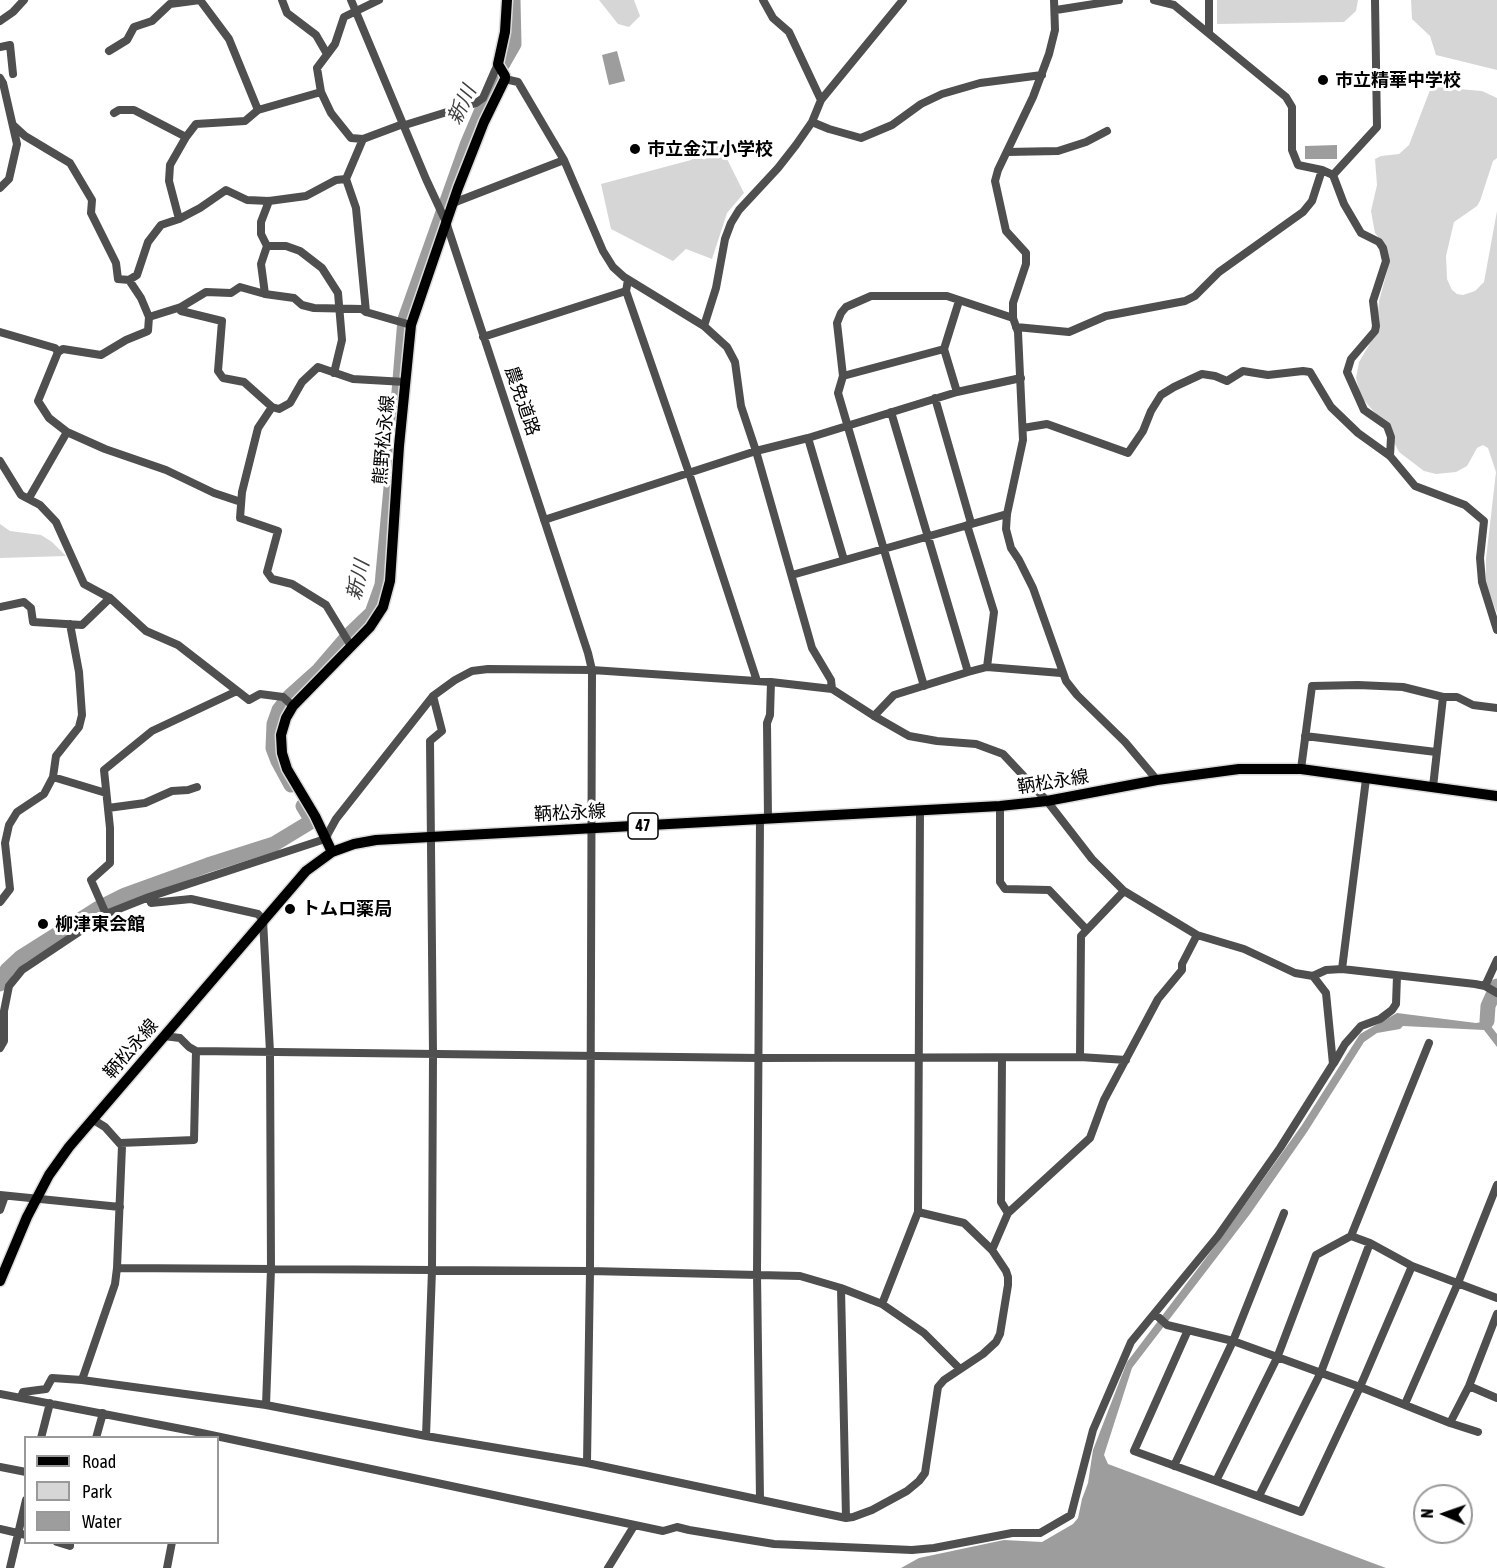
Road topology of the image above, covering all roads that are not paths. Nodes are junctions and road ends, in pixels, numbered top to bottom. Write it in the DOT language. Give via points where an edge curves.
graph roads {
  1 [pos="24,0"];
  2 [pos="282,0"];
  3 [pos="351,0"];
  4 [pos="380,0"];
  5 [pos="507,0"];
  6 [pos="763,0"];
  7 [pos="903,0"];
  8 [pos="1054,0"];
  9 [pos="1119,0"];
  10 [pos="1154,0"];
  11 [pos="1209,0"];
  12 [pos="1375,0"];
  13 [pos="1056,10"];
  14 [pos="356,11"];
  15 [pos="0,21"];
  16 [pos="1209,32"];
  17 [pos="0,46"];
  18 [pos="109,51"];
  19 [pos="327,54"];
  20 [pos="501,70"];
  21 [pos="13,74"];
  22 [pos="1042,75"];
  23 [pos="1,82"];
  24 [pos="321,92"];
  25 [pos="821,100"];
  26 [pos="258,110"];
  27 [pos="114,113"];
  28 [pos="812,122"];
  29 [pos="13,125"];
  30 [pos="404,125"];
  31 [pos="1107,131"];
  32 [pos="186,137"];
  33 [pos="363,139"];
  34 [pos="1007,152"];
  35 [pos="564,160"];
  36 [pos="1322,170"];
  37 [pos="1333,175"];
  38 [pos="346,179"];
  39 [pos="0,188"];
  40 [pos="269,201"];
  41 [pos="453,203"];
  42 [pos="179,219"];
  43 [pos="445,220"];
  44 [pos="267,246"];
  45 [pos="129,280"];
  46 [pos="628,280"];
  47 [pos="626,291"];
  48 [pos="265,294"];
  49 [pos="959,301"];
  50 [pos="181,307"];
  51 [pos="341,309"];
  52 [pos="366,312"];
  53 [pos="148,316"];
  54 [pos="1015,322"];
  55 [pos="406,324"];
  56 [pos="704,326"];
  57 [pos="0,332"];
  58 [pos="483,338"];
  59 [pos="944,349"];
  60 [pos="58,352"];
  61 [pos="334,373"];
  62 [pos="843,376"];
  63 [pos="1021,378"];
  64 [pos="405,382"];
  65 [pos="957,392"];
  66 [pos="935,398"];
  67 [pos="272,407"];
  68 [pos="891,412"];
  69 [pos="848,425"];
  70 [pos="1023,428"];
  71 [pos="67,432"];
  72 [pos="808,438"];
  73 [pos="756,451"];
  74 [pos="1390,456"];
  75 [pos="0,461"];
  76 [pos="689,472"];
  77 [pos="29,498"];
  78 [pos="241,502"];
  79 [pos="1007,514"];
  80 [pos="544,520"];
  81 [pos="969,524"];
  82 [pos="927,536"];
  83 [pos="884,549"];
  84 [pos="844,560"];
  85 [pos="792,575"];
  86 [pos="110,598"];
  87 [pos="0,607"];
  88 [pos="70,624"];
  89 [pos="1497,630"];
  90 [pos="351,646"];
  91 [pos="987,667"];
  92 [pos="592,670"];
  93 [pos="968,672"];
  94 [pos="1061,673"];
  95 [pos="757,681"];
  96 [pos="771,682"];
  97 [pos="924,686"];
  98 [pos="832,688"];
  99 [pos="237,691"];
  100 [pos="433,696"];
  101 [pos="1443,696"];
  102 [pos="293,706"];
  103 [pos="1497,708"];
  104 [pos="874,716"];
  105 [pos="1305,736"];
  106 [pos="1436,752"];
  107 [pos="1301,769"];
  108 [pos="53,777"];
  109 [pos="1366,779"];
  110 [pos="1157,780"];
  111 [pos="197,787"];
  112 [pos="1433,787"];
  113 [pos="105,793"];
  114 [pos="1497,796"];
  115 [pos="1047,801"];
  116 [pos="1000,806"];
  117 [pos="108,808"];
  118 [pos="920,811"];
  119 [pos="764,819"];
  120 [pos="592,828"];
  121 [pos="430,837"];
  122 [pos="325,839"];
  123 [pos="332,852"];
  124 [pos="1124,891"];
  125 [pos="149,897"];
  126 [pos="0,902"];
  127 [pos="106,914"];
  128 [pos="263,920"];
  129 [pos="1086,929"];
  130 [pos="1197,935"];
  131 [pos="1497,960"];
  132 [pos="1342,969"];
  133 [pos="1313,976"];
  134 [pos="1397,976"];
  135 [pos="1492,990"];
  136 [pos="164,1036"];
  137 [pos="1430,1043"];
  138 [pos="0,1048"];
  139 [pos="196,1051"];
  140 [pos="270,1052"];
  141 [pos="433,1054"];
  142 [pos="592,1054"];
  143 [pos="1080,1057"];
  144 [pos="759,1058"];
  145 [pos="1002,1058"];
  146 [pos="919,1059"];
  147 [pos="1126,1060"];
  148 [pos="1333,1064"];
  149 [pos="92,1119"];
  150 [pos="120,1143"];
  151 [pos="1497,1185"];
  152 [pos="3,1195"];
  153 [pos="36,1199"];
  154 [pos="120,1207"];
  155 [pos="0,1210"];
  156 [pos="918,1212"];
  157 [pos="1008,1213"];
  158 [pos="1284,1213"];
  159 [pos="1352,1236"];
  160 [pos="1370,1243"];
  161 [pos="992,1250"];
  162 [pos="1412,1266"];
  163 [pos="117,1268"];
  164 [pos="270,1269"];
  165 [pos="432,1270"];
  166 [pos="590,1270"];
  167 [pos="757,1274"];
  168 [pos="0,1281"];
  169 [pos="1458,1282"];
  170 [pos="841,1288"];
  171 [pos="1497,1298"];
  172 [pos="882,1304"];
  173 [pos="1497,1314"];
  174 [pos="1157,1316"];
  175 [pos="1188,1330"];
  176 [pos="1233,1341"];
  177 [pos="1277,1358"];
  178 [pos="960,1370"];
  179 [pos="1321,1372"];
  180 [pos="82,1380"];
  181 [pos="1469,1386"];
  182 [pos="1360,1387"];
  183 [pos="0,1394"];
  184 [pos="21,1397"];
  185 [pos="1497,1398"];
  186 [pos="50,1403"];
  187 [pos="1405,1404"];
  188 [pos="266,1405"];
  189 [pos="103,1413"];
  190 [pos="1450,1423"];
  191 [pos="1478,1432"];
  192 [pos="196,1435"];
  193 [pos="41,1436"];
  194 [pos="96,1436"];
  195 [pos="426,1436"];
  196 [pos="219,1440"];
  197 [pos="587,1463"];
  198 [pos="1174,1466"];
  199 [pos="0,1467"];
  200 [pos="24,1472"];
  201 [pos="1216,1481"];
  202 [pos="1259,1496"];
  203 [pos="760,1499"];
  204 [pos="24,1517"];
  205 [pos="846,1518"];
  206 [pos="634,1526"];
  207 [pos="0,1529"];
  208 [pos="22,1534"];
  209 [pos="172,1544"];
  210 [pos="10,1568"];
  211 [pos="167,1568"];
  212 [pos="608,1568"];
  1 -- 15 [label="street"];
  2 -- 19 [label="street" via="287,13 316,35"];
  3 -- 14 [label="street, 農免道路"];
  4 -- 14 [label="street"];
  5 -- 20 [label="main road, 熊野松永線"];
  6 -- 25 [label="street" via="773,18 789,32"];
  7 -- 25 [label="street"];
  8 -- 13 [label="street"];
  9 -- 13 [label="street"];
  10 -- 16 [label="street" via="1174,5"];
  11 -- 16 [label="street"];
  12 -- 37 [label="street" via="1377,127"];
  13 -- 22 [label="street" via="1055,30"];
  14 -- 19 [label="street" via="344,17"];
  14 -- 30 [label="street, 農免道路"];
  16 -- 36 [label="street" via="1286,98 1292,107 1292,150 1298,165"];
  17 -- 21 [label="street" via="10,45"];
  18 -- 26 [label="street" via="127,40 134,27 152,21 170,4 200,0 229,39"];
  19 -- 24 [label="street" via="317,68"];
  20 -- 30 [label="street" via="476,103"];
  20 -- 35 [label="street" via="518,82"];
  20 -- 41 [label="main road, 熊野松永線"];
  22 -- 28 [label="street" via="980,82 942,94 892,125 861,138"];
  22 -- 34 [label="street"];
  23 -- 29 [label="street"];
  24 -- 26 [label="street"];
  24 -- 33 [label="street" via="331,113 351,138"];
  25 -- 28 [label="street"];
  26 -- 32 [label="street" via="245,121 196,124"];
  27 -- 32 [label="street" via="134,110"];
  28 -- 56 [label="street" via="731,223"];
  29 -- 39 [label="street" via="17,144 9,179"];
  29 -- 45 [label="street" via="70,163 92,200 91,213 116,263 118,279"];
  30 -- 33 [label="street"];
  30 -- 43 [label="street, 農免道路"];
  31 -- 34 [label="street" via="1058,152"];
  32 -- 42 [label="street" via="170,165 169,181"];
  33 -- 38 [label="street"];
  34 -- 54 [label="street" via="995,181 1006,231 1026,253 1013,303"];
  35 -- 41 [label="street"];
  35 -- 46 [label="street" via="603,251"];
  36 -- 37 [label="street"];
  36 -- 54 [label="street" via="1312,201 1303,212 1219,273 1195,297 1106,316 1069,332"];
  37 -- 74 [label="street" via="1344,204 1363,235 1379,242 1385,253 1373,301 1375,331 1351,359 1347,372 1364,410 1387,426"];
  38 -- 40 [label="street" via="306,196"];
  38 -- 52 [label="street" via="356,208"];
  40 -- 42 [label="street" via="247,200 226,190"];
  40 -- 44 [label="street" via="261,222"];
  41 -- 43 [label="main road, 熊野松永線"];
  42 -- 45 [label="street" via="161,225 148,242 137,275"];
  43 -- 55 [label="main road, 熊野松永線"];
  43 -- 58 [label="street, 農免道路"];
  44 -- 48 [label="street" via="261,264"];
  44 -- 51 [label="street" via="300,251 322,268 338,293"];
  45 -- 53 [label="street"];
  46 -- 47 [label="street"];
  46 -- 56 [label="street"];
  47 -- 58 [label="street"];
  47 -- 76 [label="street"];
  48 -- 50 [label="street" via="240,287 231,293 206,292"];
  48 -- 51 [label="street" via="294,298 314,308"];
  49 -- 54 [label="street"];
  49 -- 59 [label="street"];
  49 -- 62 [label="street" via="947,296 871,296 846,307 837,323"];
  50 -- 53 [label="street"];
  50 -- 67 [label="street" via="181,311 222,321 218,371 223,378 244,382"];
  51 -- 52 [label="street"];
  51 -- 61 [label="street" via="342,340"];
  52 -- 55 [label="street"];
  53 -- 60 [label="street" via="148,331 101,355"];
  54 -- 63 [label="street"];
  55 -- 64 [label="main road, 熊野松永線"];
  56 -- 73 [label="street" via="727,347 735,362 741,406"];
  57 -- 60 [label="street"];
  58 -- 80 [label="street, 農免道路"];
  59 -- 62 [label="street"];
  59 -- 65 [label="street"];
  60 -- 71 [label="street" via="38,401 49,418"];
  61 -- 64 [label="street" via="353,379"];
  61 -- 67 [label="street" via="318,367 302,382 290,403 279,409"];
  62 -- 69 [label="street" via="838,393"];
  63 -- 65 [label="street"];
  63 -- 70 [label="street"];
  64 -- 90 [label="main road, 熊野松永線" via="390,581 383,607"];
  65 -- 66 [label="street"];
  66 -- 68 [label="street"];
  66 -- 81 [label="street"];
  67 -- 78 [label="street" via="258,428"];
  68 -- 69 [label="street"];
  68 -- 82 [label="street"];
  69 -- 72 [label="street"];
  69 -- 83 [label="street"];
  70 -- 74 [label="street" via="1047,424 1128,453 1161,395 1174,387 1202,374 1227,381 1243,371 1268,375 1302,371 1310,372 1338,414"];
  70 -- 79 [label="street"];
  71 -- 77 [label="street"];
  71 -- 78 [label="street"];
  72 -- 73 [label="street"];
  72 -- 84 [label="street"];
  73 -- 76 [label="street"];
  73 -- 85 [label="street"];
  74 -- 89 [label="street" via="1415,486 1465,506 1484,521 1482,582"];
  75 -- 77 [label="street" via="21,495"];
  76 -- 80 [label="street"];
  76 -- 95 [label="street"];
  77 -- 86 [label="street" via="56,522 84,584"];
  78 -- 90 [label="street" via="240,518 278,531 267,572 272,579 292,584 326,605"];
  79 -- 81 [label="street"];
  79 -- 94 [label="street" via="1011,548 1033,588"];
  80 -- 92 [label="street, 農免道路"];
  81 -- 82 [label="street"];
  81 -- 91 [label="street" via="994,612"];
  82 -- 83 [label="street"];
  82 -- 93 [label="street"];
  83 -- 84 [label="street"];
  83 -- 97 [label="street"];
  84 -- 85 [label="street"];
  85 -- 98 [label="street" via="812,648"];
  86 -- 88 [label="street" via="82,625"];
  86 -- 99 [label="street" via="146,631 178,645"];
  87 -- 88 [label="street" via="24,602 31,608 33,622"];
  88 -- 108 [label="street" via="82,715 79,728 56,756"];
  90 -- 102 [label="main road, 熊野松永線"];
  91 -- 93 [label="street"];
  91 -- 94 [label="street"];
  92 -- 95 [label="street"];
  92 -- 100 [label="street" via="488,669 463,676"];
  92 -- 120 [label="street, 農免道路"];
  93 -- 97 [label="street"];
  94 -- 110 [label="street"];
  95 -- 96 [label="street"];
  96 -- 98 [label="street"];
  96 -- 119 [label="street"];
  97 -- 104 [label="street" via="894,695"];
  98 -- 104 [label="street"];
  99 -- 102 [label="street" via="249,700 260,694 283,697"];
  99 -- 113 [label="street" via="136,742 104,770"];
  100 -- 121 [label="street" via="442,731 430,741"];
  100 -- 122 [label="street" via="336,819"];
  101 -- 103 [label="street"];
  101 -- 105 [label="street" via="1403,687 1312,686"];
  101 -- 106 [label="street"];
  102 -- 122 [label="main road, 熊野松永線" via="281,735 282,753"];
  104 -- 115 [label="street" via="909,736 976,744 1003,754"];
  105 -- 106 [label="street"];
  105 -- 107 [label="street"];
  106 -- 112 [label="street"];
  107 -- 109 [label="main road, 鞆松永線 / 47"];
  107 -- 110 [label="main road, 鞆松永線 / 47" via="1239,769"];
  108 -- 113 [label="street"];
  108 -- 126 [label="street" via="44,794 17,812 9,825 5,843 10,889"];
  109 -- 112 [label="main road, 鞆松永線 / 47"];
  109 -- 132 [label="street"];
  110 -- 115 [label="main road, 鞆松永線 / 47"];
  111 -- 117 [label="street" via="172,790 145,803"];
  112 -- 114 [label="main road, 鞆松永線 / 47"];
  113 -- 117 [label="street"];
  115 -- 116 [label="main road, 鞆松永線 / 47"];
  115 -- 124 [label="street" via="1092,859"];
  116 -- 118 [label="main road, 鞆松永線 / 47"];
  116 -- 129 [label="street" via="1000,882 1005,889 1049,890"];
  117 -- 127 [label="street" via="110,863 91,880"];
  118 -- 119 [label="main road, 鞆松永線 / 47"];
  118 -- 146 [label="street"];
  119 -- 120 [label="main road, 鞆松永線 / 47"];
  119 -- 144 [label="street"];
  120 -- 121 [label="main road, 鞆松永線 / 47"];
  120 -- 142 [label="street, 農免道路"];
  121 -- 123 [label="main road, 鞆松永線 / 47" via="376,840"];
  121 -- 141 [label="street"];
  122 -- 123 [label="main road, 熊野松永線"];
  122 -- 125 [label="street"];
  123 -- 128 [label="main road, 鞆松永線 / 47" via="306,871"];
  124 -- 129 [label="street"];
  124 -- 130 [label="street"];
  125 -- 127 [label="street"];
  125 -- 128 [label="street" via="151,903 191,899 258,914"];
  127 -- 138 [label="street" via="22,970 9,986"];
  128 -- 136 [label="main road, 鞆松永線 / 47"];
  128 -- 140 [label="street"];
  129 -- 143 [label="street" via="1081,936"];
  130 -- 133 [label="street" via="1244,949 1295,973"];
  130 -- 147 [label="street" via="1182,970 1158,999"];
  131 -- 135 [label="street"];
  132 -- 133 [label="street"];
  132 -- 134 [label="street"];
  133 -- 148 [label="street" via="1326,993"];
  134 -- 135 [label="street" via="1455,981"];
  134 -- 148 [label="street" via="1396,1004 1392,1010 1361,1026"];
  136 -- 139 [label="street" via="180,1038"];
  136 -- 149 [label="main road, 鞆松永線 / 47"];
  137 -- 159 [label="street"];
  139 -- 140 [label="street"];
  139 -- 150 [label="street" via="194,1140"];
  140 -- 141 [label="street"];
  140 -- 164 [label="street"];
  141 -- 142 [label="street"];
  141 -- 165 [label="street"];
  142 -- 144 [label="street"];
  142 -- 166 [label="street, 農免道路"];
  143 -- 145 [label="street"];
  143 -- 147 [label="street"];
  144 -- 146 [label="street"];
  144 -- 167 [label="street"];
  145 -- 146 [label="street"];
  145 -- 157 [label="street" via="1001,1202"];
  146 -- 156 [label="street"];
  147 -- 157 [label="street" via="1104,1100 1090,1138"];
  148 -- 174 [label="street" via="1243,1201"];
  149 -- 150 [label="street"];
  149 -- 153 [label="main road, 鞆松永線 / 47" via="49,1175"];
  150 -- 154 [label="street"];
  151 -- 169 [label="street"];
  152 -- 153 [label="street"];
  152 -- 155 [label="street"];
  153 -- 154 [label="street"];
  153 -- 168 [label="main road, 鞆松永線 / 47"];
  154 -- 163 [label="street"];
  156 -- 161 [label="street" via="964,1222"];
  156 -- 172 [label="street"];
  157 -- 161 [label="street"];
  158 -- 176 [label="street"];
  159 -- 160 [label="street"];
  159 -- 177 [label="street" via="1316,1255"];
  160 -- 162 [label="street"];
  160 -- 179 [label="street"];
  161 -- 178 [label="street" via="1008,1276 1000,1334 983,1354"];
  162 -- 169 [label="street"];
  162 -- 182 [label="street"];
  163 -- 164 [label="street"];
  163 -- 180 [label="street" via="116,1284"];
  164 -- 165 [label="street"];
  164 -- 188 [label="street"];
  165 -- 166 [label="street"];
  165 -- 195 [label="street"];
  166 -- 167 [label="street"];
  166 -- 197 [label="street, 農免道路"];
  167 -- 170 [label="street" via="800,1276"];
  167 -- 203 [label="street"];
  169 -- 171 [label="street"];
  169 -- 187 [label="street"];
  170 -- 172 [label="street"];
  170 -- 205 [label="street"];
  172 -- 178 [label="street" via="924,1333"];
  173 -- 181 [label="street"];
  174 -- 175 [label="street" via="1167,1325"];
  174 -- 206 [label="street" via="1131,1341 1107,1395 1093,1430 1071,1515 1040,1533 1012,1533 912,1550 774,1544 677,1527 663,1531"];
  175 -- 176 [label="street"];
  175 -- 198 [label="street" via="1134,1451"];
  176 -- 177 [label="street"];
  176 -- 198 [label="street"];
  177 -- 179 [label="street"];
  177 -- 201 [label="street"];
  178 -- 205 [label="street" via="938,1387 925,1473 919,1481 872,1510"];
  179 -- 182 [label="street"];
  179 -- 202 [label="street"];
  180 -- 184 [label="street" via="52,1378 46,1389 23,1392"];
  180 -- 188 [label="street"];
  181 -- 185 [label="street"];
  181 -- 190 [label="street"];
  182 -- 187 [label="street"];
  182 -- 202 [label="street" via="1301,1512"];
  183 -- 184 [label="street"];
  184 -- 186 [label="street"];
  186 -- 189 [label="street"];
  186 -- 193 [label="street"];
  187 -- 190 [label="street"];
  188 -- 195 [label="street"];
  189 -- 192 [label="street"];
  189 -- 194 [label="street"];
  190 -- 191 [label="street"];
  195 -- 197 [label="street"];
  196 -- 206 [label="street"];
  197 -- 203 [label="street"];
  198 -- 201 [label="street"];
  199 -- 200 [label="street"];
  201 -- 202 [label="street"];
  203 -- 205 [label="street"];
  204 -- 208 [label="street"];
  206 -- 212 [label="street"];
  207 -- 208 [label="street"];
  208 -- 210 [label="street"];
  209 -- 211 [label="street"];
}
